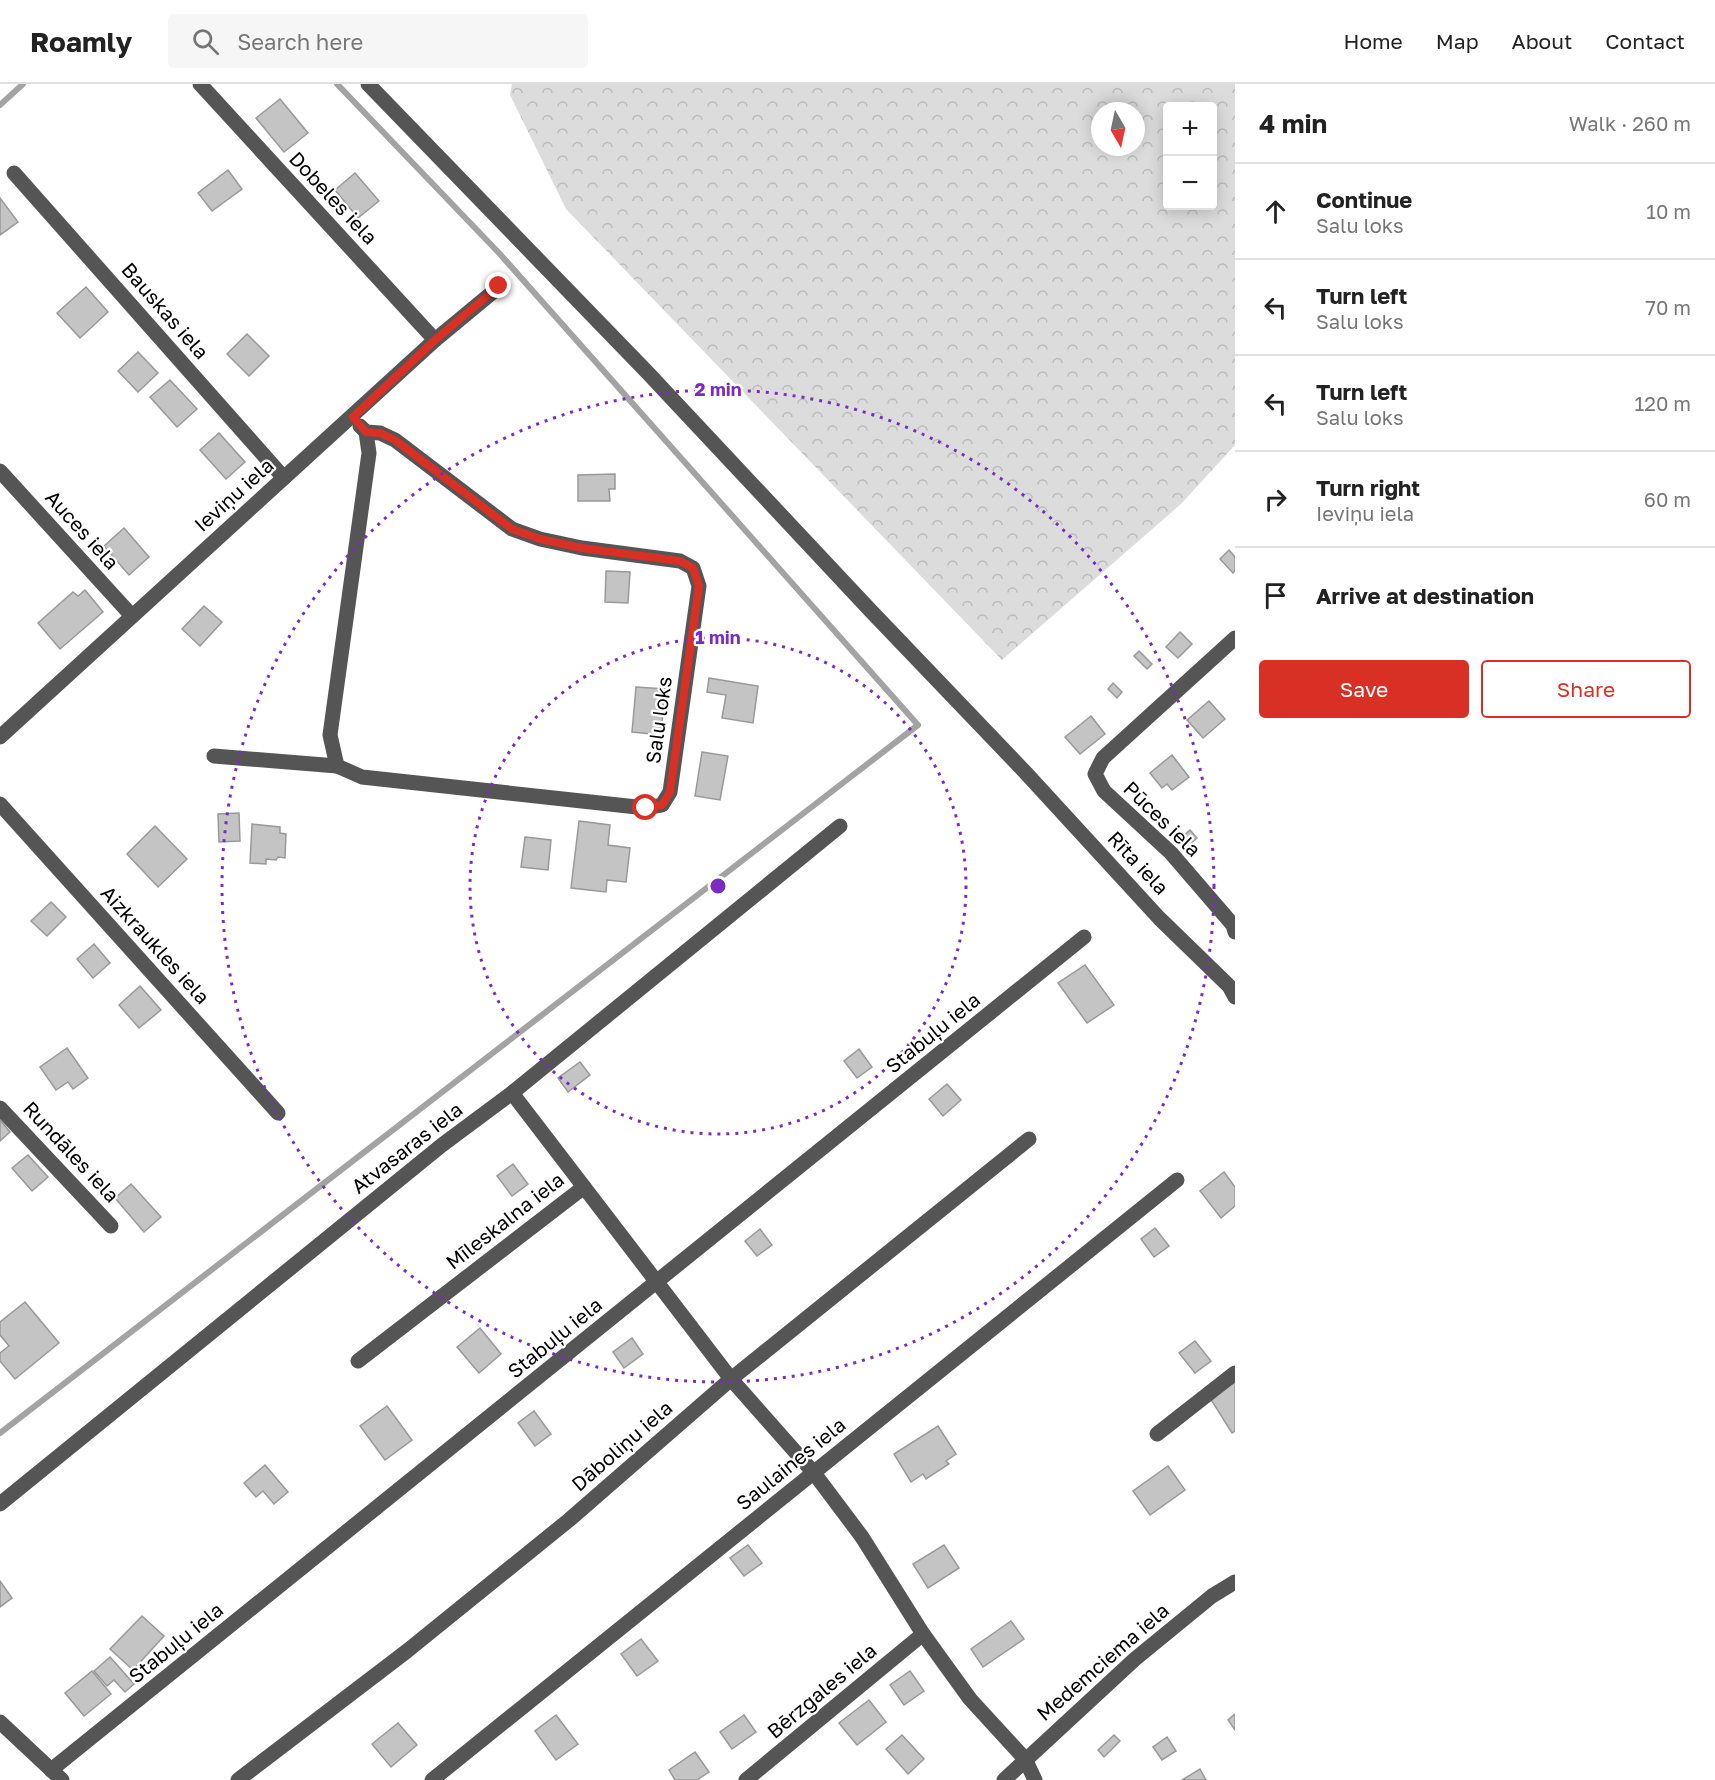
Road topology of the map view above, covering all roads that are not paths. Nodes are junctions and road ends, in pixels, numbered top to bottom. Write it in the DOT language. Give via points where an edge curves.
graph roads {
  1 [pos="200,84"];
  2 [pos="368,84"];
  3 [pos="14,172"];
  4 [pos="499,286"];
  5 [pos="435,340"];
  6 [pos="353,417"];
  7 [pos="366,432"];
  8 [pos="0,471"];
  9 [pos="284,478"];
  10 [pos="132,616"];
  11 [pos="1235,638"];
  12 [pos="0,737"];
  13 [pos="214,756"];
  14 [pos="337,766"];
  15 [pos="0,804"];
  16 [pos="840,826"];
  17 [pos="1235,932"];
  18 [pos="1084,937"];
  19 [pos="1233,988"];
  20 [pos="512,1093"];
  21 [pos="0,1108"];
  22 [pos="278,1113"];
  23 [pos="1029,1139"];
  24 [pos="1177,1180"];
  25 [pos="584,1187"];
  26 [pos="111,1226"];
  27 [pos="657,1282"];
  28 [pos="358,1361"];
  29 [pos="1235,1373"];
  30 [pos="731,1379"];
  31 [pos="1157,1434"];
  32 [pos="814,1473"];
  33 [pos="0,1504"];
  34 [pos="1235,1582"];
  35 [pos="923,1634"];
  36 [pos="0,1722"];
  37 [pos="1025,1759"];
  38 [pos="58,1777"];
  39 [pos="238,1780"];
  40 [pos="432,1780"];
  41 [pos="746,1780"];
  42 [pos="1004,1780"];
  43 [pos="1035,1780"];
  1 -- 5 [label="street, Dobeles iela"];
  2 -- 19 [label="street, Rīta iela" via="647,372 1159,918"];
  3 -- 9 [label="street, Bauskas iela"];
  4 -- 5 [label="street, Ieviņu iela"];
  5 -- 6 [label="street, Ieviņu iela"];
  6 -- 7 [label="street"];
  6 -- 9 [label="street, Ieviņu iela"];
  7 -- 14 [label="street" via="366,482 330,735"];
  7 -- 14 [label="street, Salu loks" via="395,440 512,529 582,548 680,561 693,568 699,586 670,792 662,805 646,808 363,777"];
  8 -- 10 [label="street, Auces iela"];
  9 -- 10 [label="street, Ieviņu iela"];
  10 -- 12 [label="street, Ieviņu iela"];
  11 -- 17 [label="street, Pūces iela" via="1102,758 1095,774 1104,791 1171,854"];
  13 -- 14 [label="street, Salu loks"];
  15 -- 22 [label="street, Aizkraukles iela"];
  16 -- 20 [label="street, Atvasaras iela"];
  18 -- 27 [label="street, Stabuļu iela"];
  20 -- 25 [label="street, Mīleskalna iela"];
  20 -- 33 [label="street, Atvasaras iela" via="433,1152"];
  21 -- 26 [label="street, Rundāles iela"];
  23 -- 30 [label="street, Dāboliņu iela"];
  24 -- 32 [label="street, Saulaines iela"];
  25 -- 27 [label="street"];
  25 -- 28 [label="street, Mīleskalna iela"];
  27 -- 30 [label="street"];
  27 -- 38 [label="street, Stabuļu iela"];
  29 -- 31 [label="street"];
  30 -- 32 [label="street"];
  30 -- 39 [label="street, Dāboliņu iela" via="560,1527"];
  32 -- 35 [label="street" via="862,1537"];
  32 -- 40 [label="street, Saulaines iela"];
  34 -- 37 [label="street, Medemciema iela" via="1135,1659"];
  35 -- 37 [label="street" via="970,1699"];
  35 -- 41 [label="street, Bērzgales iela"];
  36 -- 38 [label="street"];
  37 -- 42 [label="street, Medemciema iela"];
  37 -- 43 [label="street"];
}
